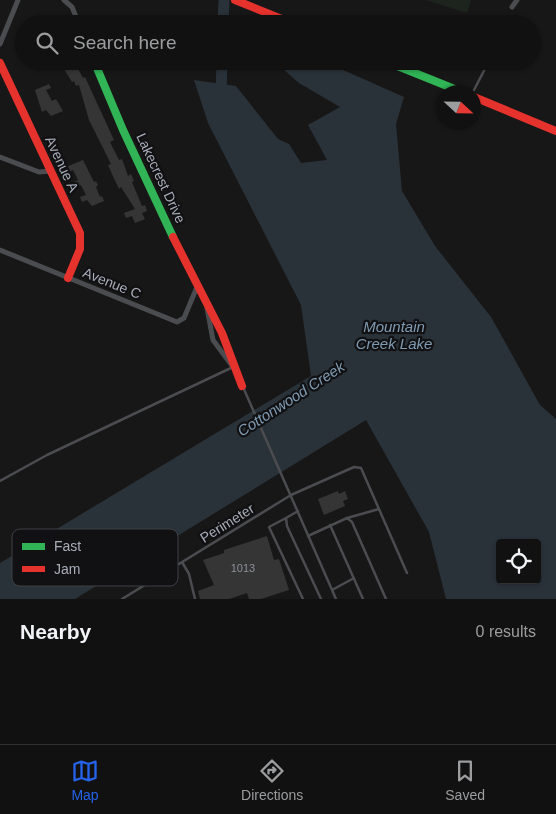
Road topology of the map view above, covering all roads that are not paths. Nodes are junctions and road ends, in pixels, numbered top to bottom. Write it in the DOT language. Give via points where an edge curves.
graph roads {
  1 [pos="18,0"];
  2 [pos="64,0"];
  3 [pos="517,0"];
  4 [pos="239,2"];
  5 [pos="512,7"];
  6 [pos="75,15"];
  7 [pos="272,15"];
  8 [pos="0,44"];
  9 [pos="0,63"];
  10 [pos="98,70"];
  11 [pos="407,70"];
  12 [pos="484,70"];
  13 [pos="445,85"];
  14 [pos="477,85"];
  15 [pos="481,100"];
  16 [pos="556,131"];
  17 [pos="0,157"];
  18 [pos="51,171"];
  19 [pos="0,250"];
  20 [pos="68,278"];
  21 [pos="197,287"];
  22 [pos="233,367"];
  23 [pos="242,386"];
  24 [pos="0,481"];
  25 [pos="291,495"];
  26 [pos="379,509"];
  27 [pos="298,511"];
  28 [pos="286,518"];
  29 [pos="347,518"];
  30 [pos="330,525"];
  31 [pos="308,536"];
  32 [pos="182,562"];
  33 [pos="178,564"];
  34 [pos="407,572"];
  35 [pos="354,578"];
  36 [pos="143,586"];
  37 [pos="332,590"];
  38 [pos="122,599"];
  39 [pos="195,599"];
  40 [pos="303,599"];
  41 [pos="321,599"];
  42 [pos="336,599"];
  43 [pos="364,599"];
  44 [pos="386,599"];
  1 -- 8 [label="street"];
  2 -- 6 [label="street"];
  3 -- 5 [label="street"];
  4 -- 7 [label="street"];
  9 -- 18 [label="street, Avenue A"];
  10 -- 21 [label="street, Lakecrest Drive"];
  11 -- 13 [label="street"];
  12 -- 14 [label="lane"];
  15 -- 16 [label="street"];
  17 -- 18 [label="street" via="39,172"];
  18 -- 20 [label="street, Avenue A" via="82,241"];
  19 -- 20 [label="street, Avenue C"];
  20 -- 21 [label="street, Avenue C" via="177,322 184,318"];
  21 -- 22 [label="street, Lakecrest Drive" via="223,336"];
  22 -- 23 [label="street, Lakecrest Drive"];
  22 -- 24 [label="lane"];
  23 -- 25 [label="lane, Lakecrest Drive"];
  25 -- 26 [label="lane, Perimeter" via="354,467 362,468"];
  25 -- 27 [label="lane, Lakecrest Drive"];
  25 -- 32 [label="lane, Perimeter"];
  26 -- 29 [label="lane"];
  26 -- 34 [label="lane"];
  27 -- 28 [label="lane"];
  27 -- 31 [label="lane, Lakecrest Drive"];
  28 -- 40 [label="lane" via="269,527"];
  28 -- 41 [label="lane"];
  29 -- 30 [label="lane"];
  29 -- 44 [label="lane" via="352,522"];
  30 -- 31 [label="lane"];
  30 -- 35 [label="lane"];
  31 -- 37 [label="lane, Lakecrest Drive"];
  32 -- 33 [label="lane, Perimeter"];
  32 -- 39 [label="lane" via="189,574"];
  35 -- 37 [label="lane"];
  35 -- 43 [label="lane"];
  36 -- 38 [label="lane, Perimeter"];
  37 -- 42 [label="lane, Lakecrest Drive"];
}
